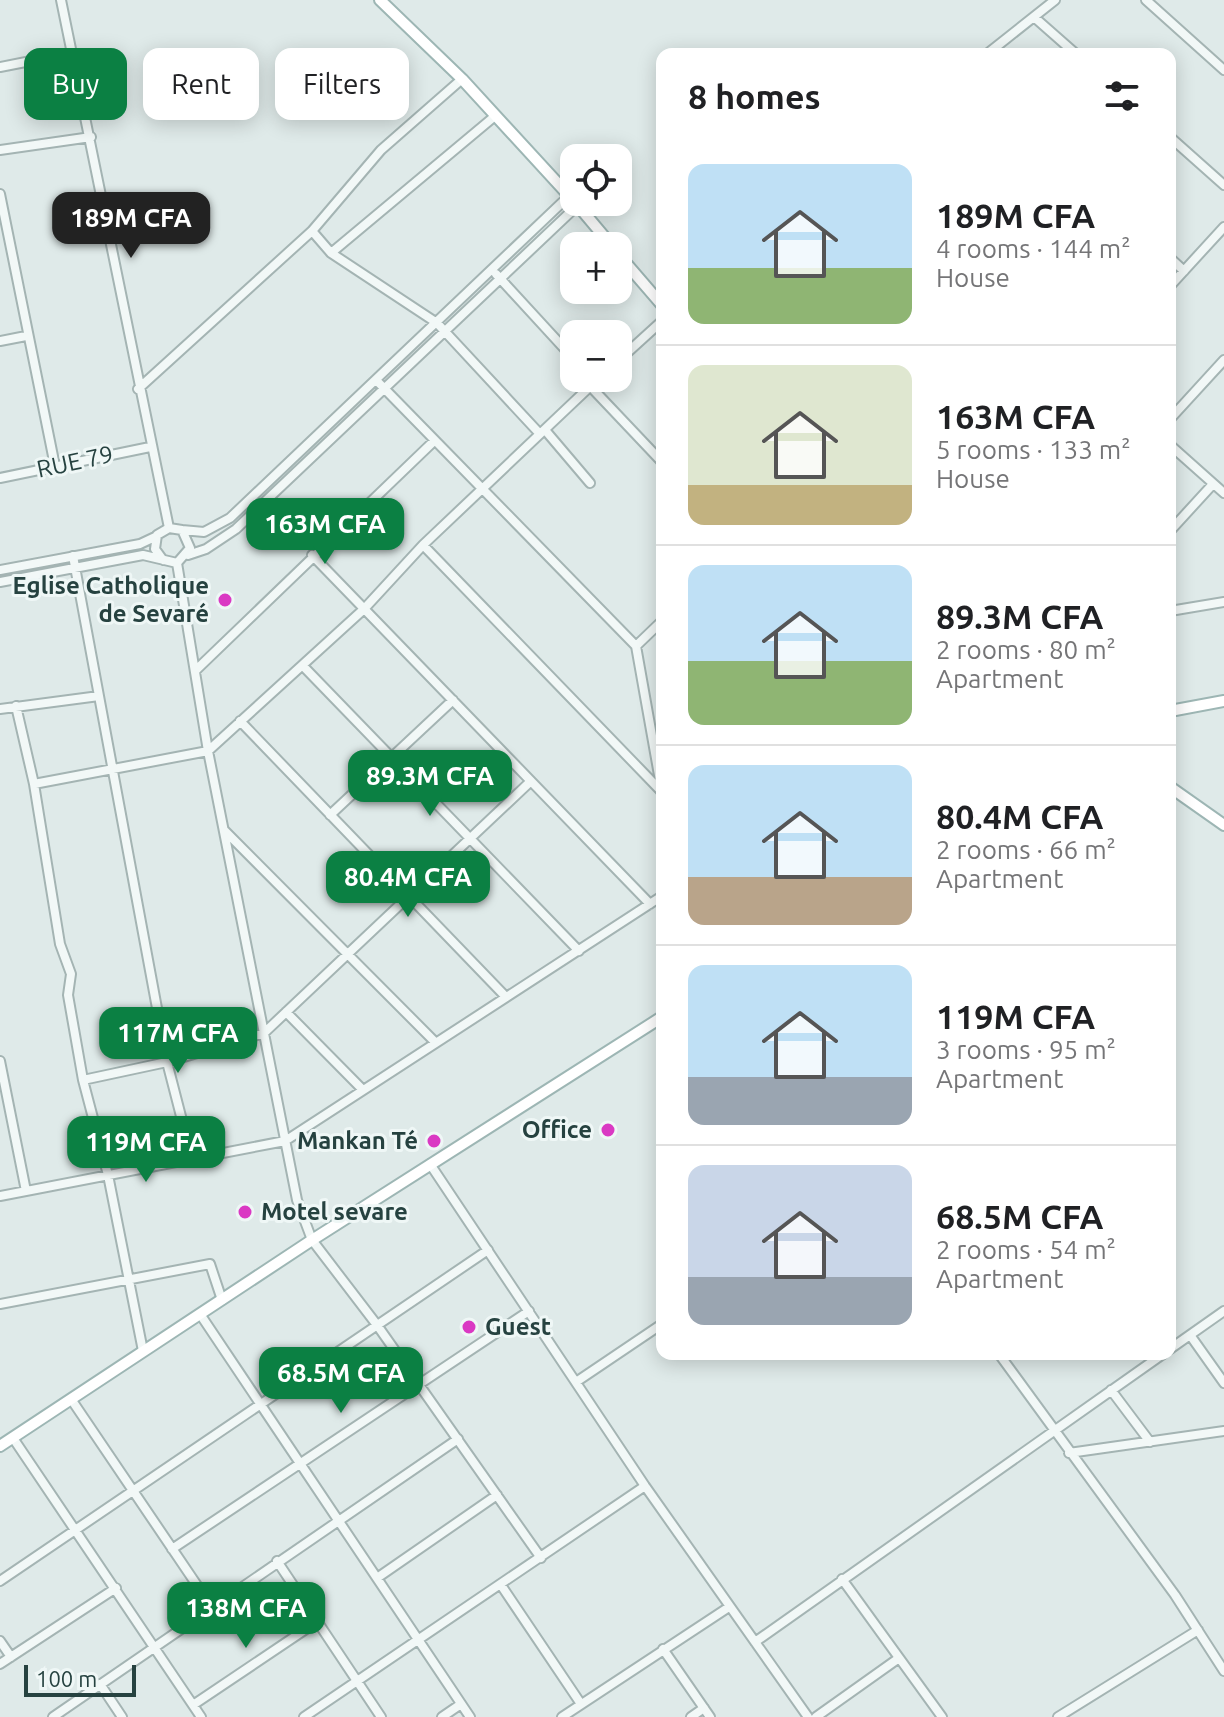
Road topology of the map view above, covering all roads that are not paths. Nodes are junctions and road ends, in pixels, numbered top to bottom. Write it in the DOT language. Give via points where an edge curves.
graph roads {
  1 [pos="61,0"];
  2 [pos="380,0"];
  3 [pos="1055,0"];
  4 [pos="1146,0"];
  5 [pos="1034,17"];
  6 [pos="70,48"];
  7 [pos="995,48"];
  8 [pos="1069,48"];
  9 [pos="24,62"];
  10 [pos="0,67"];
  11 [pos="1224,70"];
  12 [pos="462,79"];
  13 [pos="495,116"];
  14 [pos="87,120"];
  15 [pos="91,137"];
  16 [pos="1176,142"];
  17 [pos="0,150"];
  18 [pos="1224,185"];
  19 [pos="560,186"];
  20 [pos="0,194"];
  21 [pos="560,214"];
  22 [pos="587,216"];
  23 [pos="1224,227"];
  24 [pos="312,231"];
  25 [pos="600,232"];
  26 [pos="331,253"];
  27 [pos="1177,268"];
  28 [pos="632,270"];
  29 [pos="496,274"];
  30 [pos="656,298"];
  31 [pos="437,323"];
  32 [pos="656,326"];
  33 [pos="444,331"];
  34 [pos="26,336"];
  35 [pos="0,341"];
  36 [pos="560,344"];
  37 [pos="632,348"];
  38 [pos="1222,367"];
  39 [pos="376,380"];
  40 [pos="384,388"];
  41 [pos="138,389"];
  42 [pos="583,392"];
  43 [pos="603,392"];
  44 [pos="1176,413"];
  45 [pos="543,432"];
  46 [pos="434,441"];
  47 [pos="150,447"];
  48 [pos="1176,450"];
  49 [pos="656,455"];
  50 [pos="55,466"];
  51 [pos="0,478"];
  52 [pos="590,483"];
  53 [pos="1213,484"];
  54 [pos="481,491"];
  55 [pos="1224,493"];
  56 [pos="1176,524"];
  57 [pos="169,528"];
  58 [pos="182,530"];
  59 [pos="157,535"];
  60 [pos="423,545"];
  61 [pos="188,555"];
  62 [pos="312,555"];
  63 [pos="73,556"];
  64 [pos="163,560"];
  65 [pos="177,563"];
  66 [pos="75,567"];
  67 [pos="0,570"];
  68 [pos="0,582"];
  69 [pos="1224,602"];
  70 [pos="364,609"];
  71 [pos="1176,610"];
  72 [pos="656,627"];
  73 [pos="636,646"];
  74 [pos="303,666"];
  75 [pos="196,670"];
  76 [pos="99,696"];
  77 [pos="453,700"];
  78 [pos="1224,701"];
  79 [pos="16,706"];
  80 [pos="0,709"];
  81 [pos="1176,710"];
  82 [pos="240,721"];
  83 [pos="654,745"];
  84 [pos="208,751"];
  85 [pos="393,756"];
  86 [pos="656,757"];
  87 [pos="112,769"];
  88 [pos="531,781"];
  89 [pos="34,784"];
  90 [pos="656,787"];
  91 [pos="1176,791"];
  92 [pos="330,815"];
  93 [pos="1224,825"];
  94 [pos="223,830"];
  95 [pos="471,838"];
  96 [pos="409,896"];
  97 [pos="656,900"];
  98 [pos="650,904"];
  99 [pos="579,951"];
  100 [pos="348,954"];
  101 [pos="506,997"];
  102 [pos="286,1012"];
  103 [pos="656,1021"];
  104 [pos="264,1033"];
  105 [pos="436,1043"];
  106 [pos="0,1061"];
  107 [pos="167,1062"];
  108 [pos="83,1080"];
  109 [pos="363,1090"];
  110 [pos="285,1141"];
  111 [pos="192,1159"];
  112 [pos="430,1164"];
  113 [pos="108,1175"];
  114 [pos="26,1191"];
  115 [pos="0,1196"];
  116 [pos="312,1240"];
  117 [pos="488,1250"];
  118 [pos="129,1279"];
  119 [pos="222,1300"];
  120 [pos="0,1304"];
  121 [pos="529,1311"];
  122 [pos="1224,1311"];
  123 [pos="200,1314"];
  124 [pos="377,1325"];
  125 [pos="656,1328"];
  126 [pos="1190,1335"];
  127 [pos="1176,1345"];
  128 [pos="143,1351"];
  129 [pos="1003,1360"];
  130 [pos="1154,1360"];
  131 [pos="576,1382"];
  132 [pos="418,1383"];
  133 [pos="1224,1383"];
  134 [pos="1111,1390"];
  135 [pos="71,1399"];
  136 [pos="260,1404"];
  137 [pos="1052,1430"];
  138 [pos="1224,1431"];
  139 [pos="13,1438"];
  140 [pos="458,1439"];
  141 [pos="1150,1442"];
  142 [pos="0,1446"];
  143 [pos="1069,1453"];
  144 [pos="299,1462"];
  145 [pos="645,1486"];
  146 [pos="133,1491"];
  147 [pos="497,1495"];
  148 [pos="338,1520"];
  149 [pos="76,1530"];
  150 [pos="172,1549"];
  151 [pos="541,1558"];
  152 [pos="277,1561"];
  153 [pos="377,1578"];
  154 [pos="842,1579"];
  155 [pos="0,1581"];
  156 [pos="501,1585"];
  157 [pos="116,1588"];
  158 [pos="211,1606"];
  159 [pos="729,1607"];
  160 [pos="318,1621"];
  161 [pos="1198,1630"];
  162 [pos="418,1640"];
  163 [pos="0,1641"];
  164 [pos="755,1642"];
  165 [pos="152,1646"];
  166 [pos="663,1649"];
  167 [pos="11,1657"];
  168 [pos="899,1658"];
  169 [pos="0,1664"];
  170 [pos="1224,1671"];
  171 [pos="357,1681"];
  172 [pos="100,1684"];
  173 [pos="461,1704"];
  174 [pos="581,1704"];
  175 [pos="193,1705"];
  176 [pos="704,1708"];
  177 [pos="53,1717"];
  178 [pos="122,1717"];
  179 [pos="201,1717"];
  180 [pos="304,1717"];
  181 [pos="381,1717"];
  182 [pos="442,1717"];
  183 [pos="470,1717"];
  184 [pos="562,1717"];
  185 [pos="691,1717"];
  186 [pos="710,1717"];
  187 [pos="808,1717"];
  188 [pos="816,1717"];
  189 [pos="942,1717"];
  190 [pos="1058,1717"];
  1 -- 6 [label="street"];
  2 -- 12 [label="main road"];
  3 -- 5 [label="street"];
  4 -- 11 [label="street"];
  5 -- 7 [label="street"];
  5 -- 8 [label="street"];
  9 -- 10 [label="street"];
  12 -- 13 [label="main road"];
  12 -- 24 [label="street" via="381,150"];
  13 -- 19 [label="main road"];
  13 -- 26 [label="street"];
  14 -- 15 [label="street"];
  15 -- 17 [label="street"];
  15 -- 41 [label="street"];
  16 -- 18 [label="street"];
  20 -- 34 [label="street"];
  21 -- 29 [label="street"];
  22 -- 25 [label="main road"];
  23 -- 27 [label="street"];
  24 -- 26 [label="street"];
  24 -- 41 [label="street"];
  26 -- 31 [label="street"];
  28 -- 30 [label="main road"];
  29 -- 31 [label="street"];
  29 -- 33 [label="street"];
  29 -- 36 [label="street"];
  31 -- 33 [label="street"];
  31 -- 39 [label="street"];
  32 -- 37 [label="street"];
  33 -- 40 [label="street"];
  33 -- 45 [label="street"];
  34 -- 35 [label="street"];
  34 -- 50 [label="street"];
  38 -- 44 [label="street"];
  39 -- 40 [label="street"];
  39 -- 58 [label="street" via="230,518 204,532"];
  40 -- 46 [label="street"];
  40 -- 61 [label="street" via="236,529"];
  41 -- 47 [label="street"];
  42 -- 45 [label="street"];
  43 -- 49 [label="street"];
  45 -- 52 [label="street"];
  45 -- 54 [label="street"];
  46 -- 54 [label="street"];
  46 -- 62 [label="street"];
  47 -- 50 [label="street, RUE 79"];
  47 -- 57 [label="street"];
  48 -- 53 [label="street"];
  50 -- 51 [label="street, RUE 79"];
  53 -- 55 [label="street"];
  53 -- 56 [label="street"];
  54 -- 60 [label="street"];
  54 -- 73 [label="street"];
  57 -- 58 [label="street"];
  57 -- 59 [label="street"];
  58 -- 61 [label="street" via="190,541"];
  59 -- 63 [label="street" via="140,544"];
  59 -- 64 [label="street" via="155,549"];
  60 -- 70 [label="street"];
  60 -- 90 [label="street"];
  61 -- 65 [label="street"];
  62 -- 70 [label="street"];
  62 -- 75 [label="street"];
  63 -- 66 [label="street"];
  63 -- 67 [label="street"];
  64 -- 65 [label="street"];
  64 -- 66 [label="street" via="143,555"];
  65 -- 75 [label="street"];
  66 -- 68 [label="street"];
  66 -- 76 [label="street"];
  69 -- 71 [label="street"];
  70 -- 74 [label="street"];
  70 -- 77 [label="street"];
  72 -- 73 [label="street"];
  73 -- 83 [label="street"];
  74 -- 82 [label="street"];
  74 -- 85 [label="street"];
  75 -- 84 [label="street"];
  76 -- 79 [label="street"];
  76 -- 87 [label="street"];
  77 -- 85 [label="street"];
  77 -- 88 [label="street"];
  78 -- 81 [label="main road"];
  79 -- 80 [label="street"];
  79 -- 89 [label="street"];
  82 -- 84 [label="street"];
  82 -- 92 [label="street"];
  83 -- 86 [label="street"];
  84 -- 87 [label="street"];
  84 -- 94 [label="street"];
  85 -- 92 [label="street"];
  85 -- 95 [label="street"];
  87 -- 89 [label="street"];
  87 -- 107 [label="street"];
  88 -- 95 [label="street"];
  88 -- 98 [label="street"];
  89 -- 108 [label="street" via="60,944 71,974 68,995"];
  91 -- 93 [label="main road"];
  92 -- 96 [label="street"];
  94 -- 100 [label="street"];
  94 -- 104 [label="street"];
  95 -- 96 [label="street"];
  95 -- 99 [label="street"];
  96 -- 100 [label="street"];
  96 -- 101 [label="street"];
  97 -- 98 [label="street"];
  98 -- 99 [label="street"];
  99 -- 101 [label="street"];
  100 -- 102 [label="street"];
  100 -- 105 [label="street"];
  101 -- 105 [label="street"];
  102 -- 104 [label="street"];
  102 -- 109 [label="street"];
  103 -- 112 [label="main road"];
  104 -- 107 [label="street"];
  104 -- 110 [label="street"];
  105 -- 109 [label="street"];
  106 -- 114 [label="street"];
  107 -- 108 [label="street"];
  107 -- 111 [label="street"];
  108 -- 113 [label="street"];
  109 -- 110 [label="street"];
  110 -- 111 [label="street"];
  110 -- 116 [label="street"];
  111 -- 113 [label="street"];
  112 -- 116 [label="main road"];
  112 -- 117 [label="street"];
  113 -- 114 [label="street"];
  113 -- 118 [label="street"];
  114 -- 115 [label="street"];
  116 -- 119 [label="main road"];
  116 -- 124 [label="street"];
  117 -- 121 [label="street"];
  117 -- 124 [label="street"];
  118 -- 119 [label="street" via="210,1264"];
  118 -- 120 [label="street"];
  118 -- 128 [label="street"];
  119 -- 123 [label="main road"];
  121 -- 131 [label="street"];
  121 -- 132 [label="street"];
  122 -- 126 [label="street"];
  123 -- 128 [label="main road"];
  123 -- 136 [label="street"];
  124 -- 132 [label="street"];
  124 -- 136 [label="street"];
  125 -- 131 [label="street"];
  126 -- 127 [label="street"];
  126 -- 133 [label="street"];
  128 -- 135 [label="main road"];
  129 -- 137 [label="street"];
  130 -- 134 [label="street"];
  131 -- 145 [label="street"];
  132 -- 140 [label="street"];
  132 -- 144 [label="street"];
  134 -- 137 [label="street"];
  134 -- 141 [label="street"];
  135 -- 139 [label="main road"];
  135 -- 146 [label="street"];
  136 -- 144 [label="street"];
  136 -- 146 [label="street"];
  137 -- 143 [label="street"];
  137 -- 154 [label="street"];
  138 -- 141 [label="street"];
  139 -- 142 [label="main road"];
  139 -- 149 [label="street"];
  140 -- 147 [label="street"];
  140 -- 148 [label="street"];
  141 -- 143 [label="street"];
  143 -- 161 [label="street"];
  144 -- 148 [label="street"];
  144 -- 150 [label="street"];
  145 -- 151 [label="street"];
  145 -- 159 [label="street"];
  146 -- 149 [label="street"];
  146 -- 150 [label="street"];
  147 -- 151 [label="street"];
  147 -- 153 [label="street"];
  148 -- 152 [label="street"];
  148 -- 153 [label="street"];
  149 -- 155 [label="street"];
  149 -- 157 [label="street"];
  150 -- 158 [label="street"];
  151 -- 156 [label="street"];
  152 -- 158 [label="street"];
  152 -- 160 [label="street"];
  153 -- 162 [label="street"];
  154 -- 164 [label="street"];
  154 -- 168 [label="street"];
  156 -- 162 [label="street"];
  156 -- 174 [label="street"];
  157 -- 165 [label="street"];
  157 -- 167 [label="street"];
  158 -- 165 [label="street"];
  159 -- 164 [label="street"];
  159 -- 166 [label="street"];
  160 -- 171 [label="street"];
  160 -- 175 [label="street"];
  161 -- 170 [label="street"];
  161 -- 190 [label="street"];
  162 -- 171 [label="street"];
  162 -- 173 [label="street"];
  163 -- 167 [label="street"];
  164 -- 187 [label="street"];
  165 -- 172 [label="street"];
  165 -- 175 [label="street"];
  166 -- 174 [label="street"];
  166 -- 176 [label="street"];
  167 -- 169 [label="street"];
  168 -- 188 [label="street"];
  168 -- 189 [label="street"];
  171 -- 180 [label="street"];
  171 -- 181 [label="street"];
  172 -- 177 [label="street"];
  172 -- 178 [label="street"];
  173 -- 182 [label="street"];
  173 -- 183 [label="street"];
  174 -- 184 [label="street"];
  175 -- 179 [label="street"];
  176 -- 185 [label="street"];
  176 -- 186 [label="street"];
}
